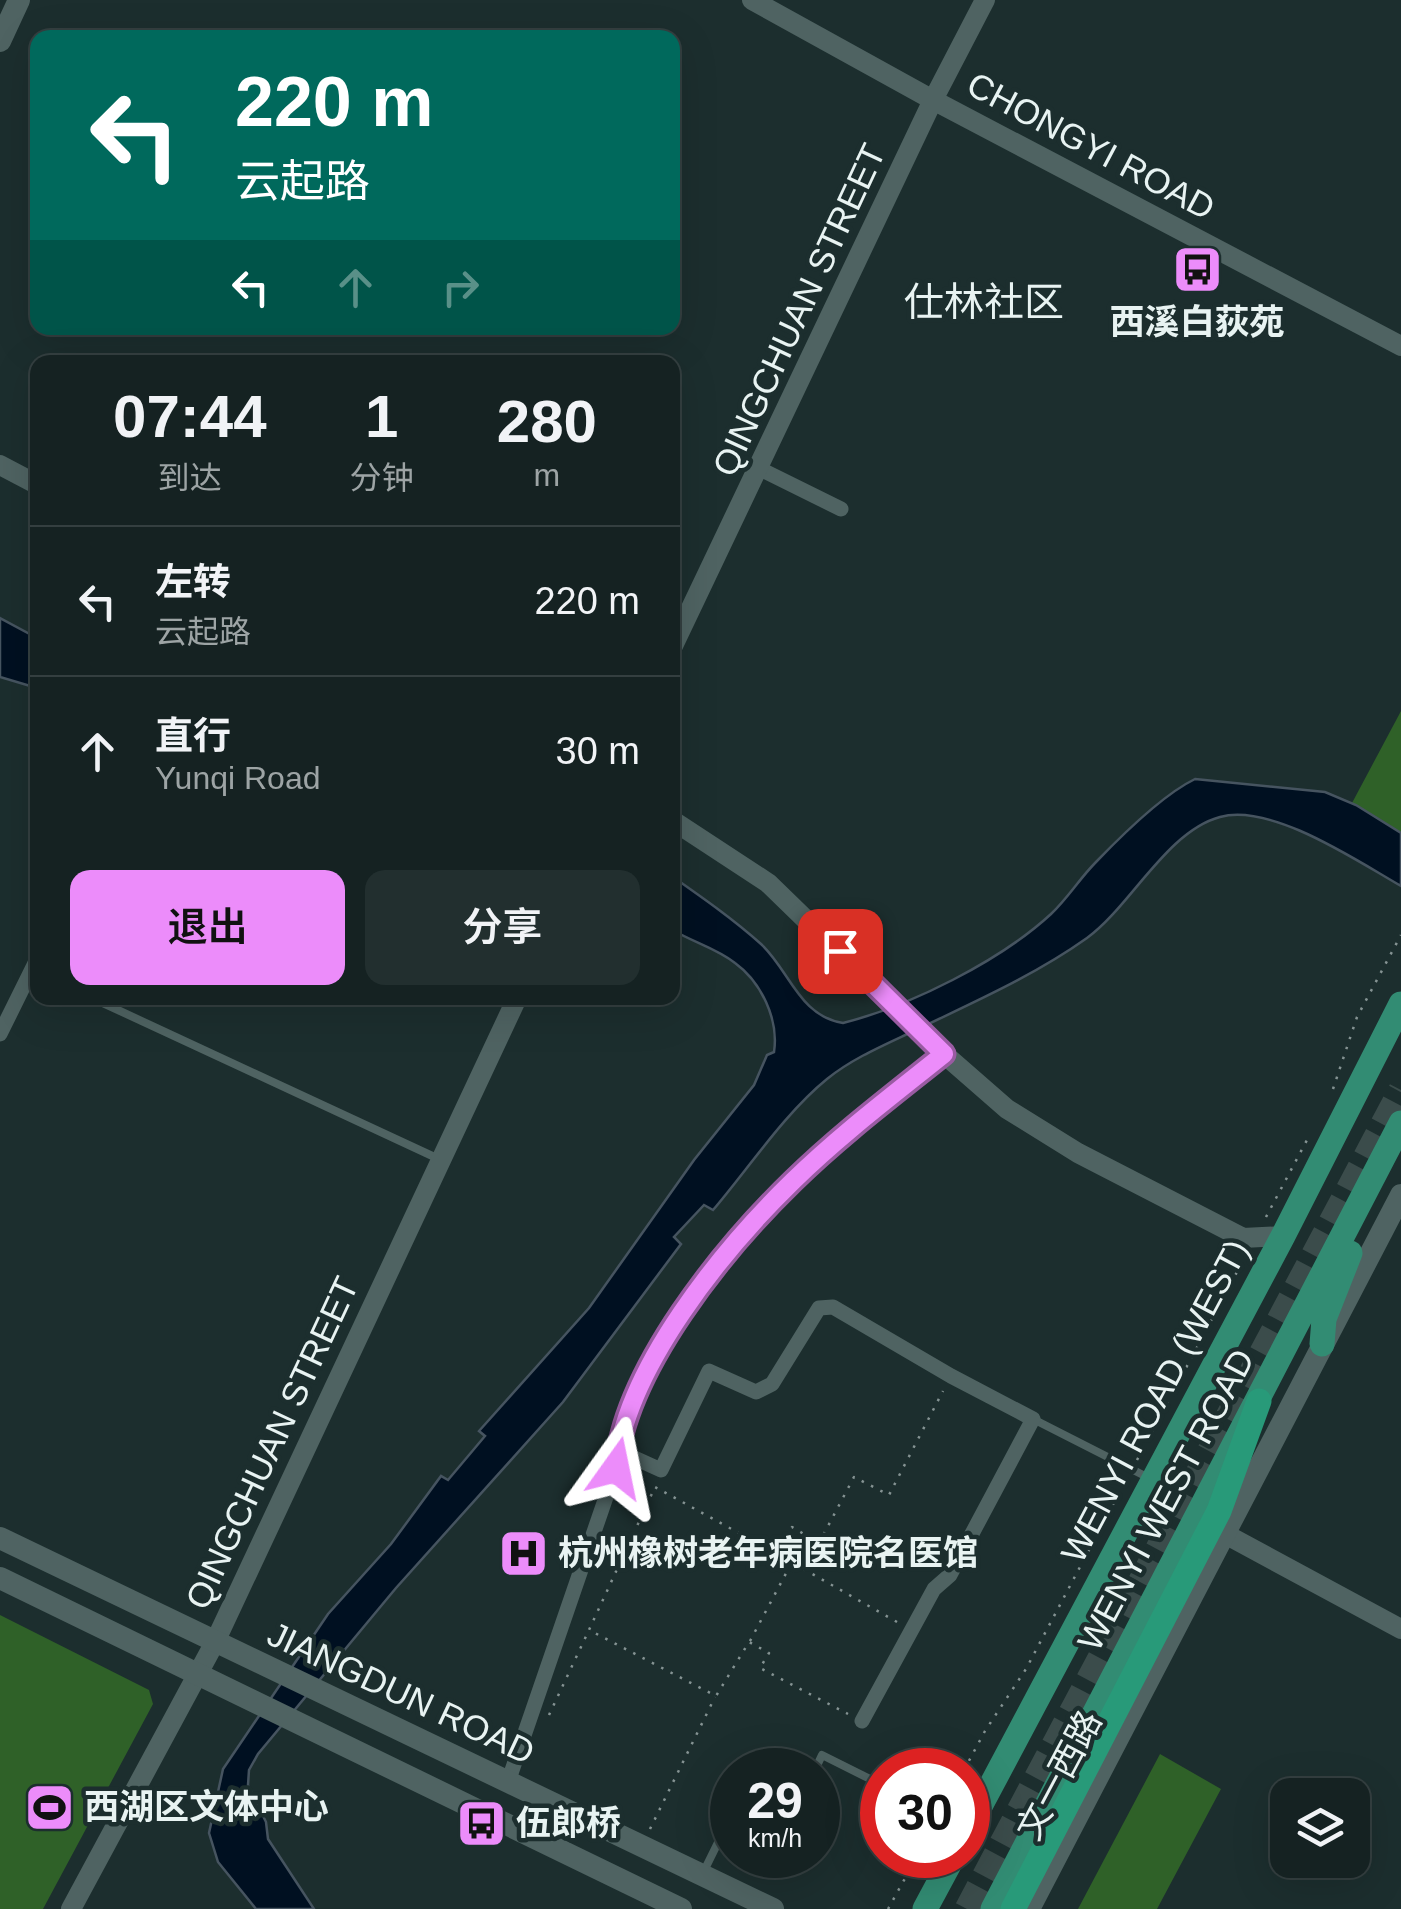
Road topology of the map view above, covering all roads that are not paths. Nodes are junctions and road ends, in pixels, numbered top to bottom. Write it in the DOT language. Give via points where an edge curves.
graph roads {
  1 [pos="19,0"];
  2 [pos="752,0"];
  3 [pos="985,0"];
  4 [pos="0,41"];
  5 [pos="933,100"];
  6 [pos="1401,346"];
  7 [pos="0,465"];
  8 [pos="760,469"];
  9 [pos="30,481"];
  10 [pos="841,510"];
  11 [pos="680,632"];
  12 [pos="680,825"];
  13 [pos="30,977"];
  14 [pos="1401,1004"];
  15 [pos="107,1005"];
  16 [pos="513,1005"];
  17 [pos="0,1034"];
  18 [pos="944,1054"];
  19 [pos="1401,1123"];
  20 [pos="440,1160"];
  21 [pos="1401,1195"];
  22 [pos="1359,1204"];
  23 [pos="1283,1236"];
  24 [pos="1249,1242"];
  25 [pos="1262,1274"];
  26 [pos="1322,1344"];
  27 [pos="1259,1401"];
  28 [pos="1033,1419"];
  29 [pos="618,1450"];
  30 [pos="1142,1475"];
  31 [pos="1225,1534"];
  32 [pos="0,1538"];
  33 [pos="0,1578"];
  34 [pos="1401,1629"];
  35 [pos="215,1642"];
  36 [pos="198,1674"];
  37 [pos="862,1721"];
  38 [pos="990,1773"];
  39 [pos="508,1782"];
  40 [pos="710,1859"];
  41 [pos="702,1875"];
  42 [pos="942,1878"];
  43 [pos="70,1909"];
  44 [pos="681,1909"];
  45 [pos="773,1909"];
  46 [pos="925,1909"];
  47 [pos="993,1909"];
  48 [pos="1013,1909"];
  49 [pos="1029,1909"];
  1 -- 4 [label="main road"];
  2 -- 5 [label="street, CHONGYI ROAD"];
  3 -- 5 [label="street, QINGCHUAN STREET"];
  5 -- 6 [label="street, CHONGYI ROAD"];
  5 -- 8 [label="street, QINGCHUAN STREET"];
  7 -- 9 [label="street"];
  8 -- 10 [label="street"];
  8 -- 11 [label="street, QINGCHUAN STREET"];
  12 -- 18 [label="street" via="768,883"];
  13 -- 17 [label="street"];
  14 -- 23 [label="main road, WENYI ROAD (WEST)"];
  15 -- 20 [label="lane"];
  16 -- 20 [label="street, QINGCHUAN STREET"];
  18 -- 24 [label="street" via="1007,1109 1078,1153"];
  18 -- 29 [label="street" via="792,1182 708,1278 662,1344 628,1412"];
  19 -- 22 [label="main road, WENYI WEST ROAD"];
  20 -- 35 [label="street, QINGCHUAN STREET"];
  21 -- 26 [label="main road, 文一西路"];
  22 -- 26 [label="main road" via="1354,1244 1324,1319"];
  22 -- 27 [label="main road, WENYI WEST ROAD"];
  23 -- 24 [label="street"];
  23 -- 25 [label="main road, WENYI ROAD (WEST)"];
  24 -- 25 [label="street"];
  25 -- 30 [label="main road, WENYI ROAD (WEST)"];
  26 -- 31 [label="main road, 文一西路"];
  27 -- 47 [label="main road, WENYI WEST ROAD"];
  27 -- 48 [label="highway" via="1211,1527"];
  28 -- 29 [label="street" via="833,1307 820,1308 772,1384 756,1392 709,1371 661,1470"];
  28 -- 30 [label="lane"];
  28 -- 37 [label="street" via="950,1576 934,1589"];
  29 -- 39 [label="street"];
  30 -- 38 [label="main road, WENYI ROAD (WEST)"];
  31 -- 34 [label="street"];
  31 -- 49 [label="main road, 文一西路"];
  32 -- 35 [label="main road, JIANGDUN ROAD"];
  33 -- 36 [label="main road, JIANGDUN ROAD"];
  35 -- 36 [label="street, QINGCHUAN STREET"];
  35 -- 39 [label="main road, JIANGDUN ROAD"];
  36 -- 43 [label="street, QINGCHUAN STREET"];
  36 -- 44 [label="main road, JIANGDUN ROAD"];
  39 -- 41 [label="main road, JIANGDUN ROAD"];
  40 -- 41 [label="lane"];
  41 -- 45 [label="main road, JIANGDUN ROAD"];
  42 -- 46 [label="main road"];
}
